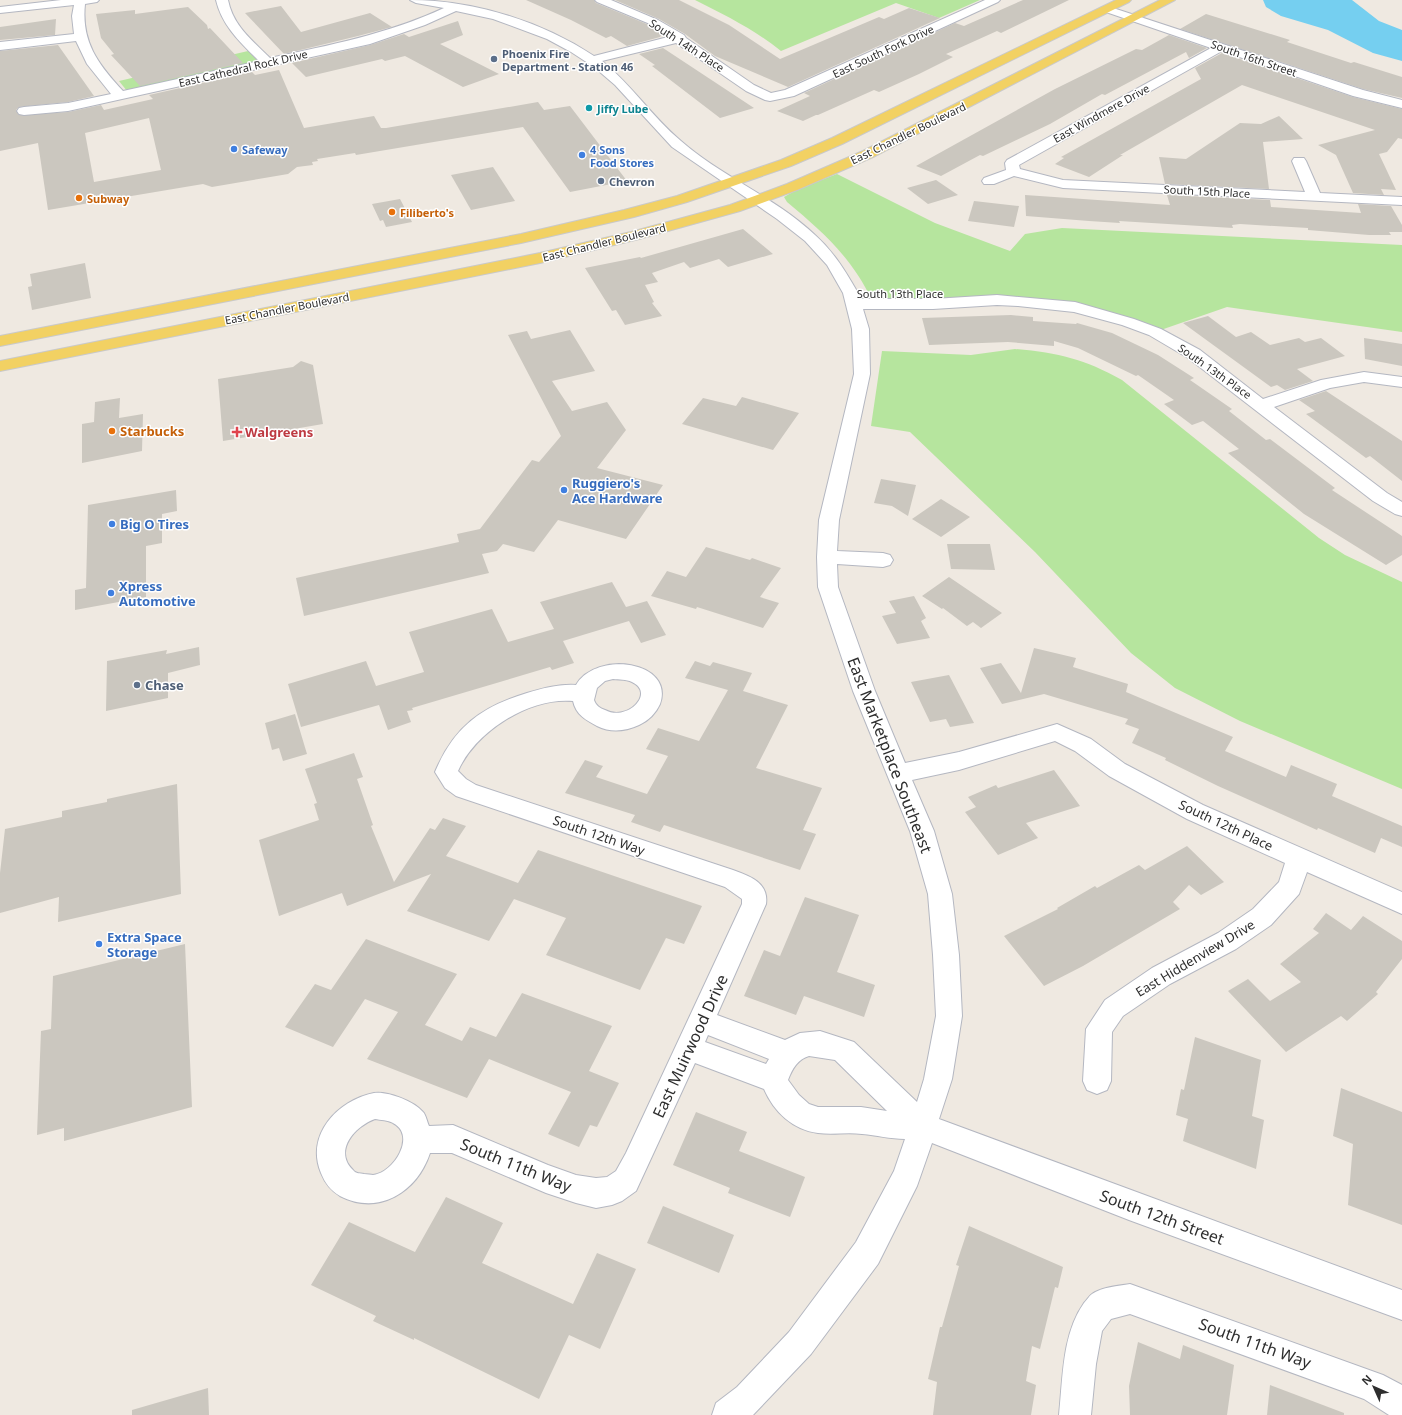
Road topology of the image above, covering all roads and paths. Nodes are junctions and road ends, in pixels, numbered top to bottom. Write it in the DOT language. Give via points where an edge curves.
graph roads {
  1 [pos="93,0"];
  2 [pos="222,0"];
  3 [pos="416,0"];
  4 [pos="601,0"];
  5 [pos="994,0"];
  6 [pos="1125,0"];
  7 [pos="1169,0"];
  8 [pos="80,1"];
  9 [pos="457,6"];
  10 [pos="1107,9"];
  11 [pos="0,10"];
  12 [pos="1134,18"];
  13 [pos="80,37"];
  14 [pos="680,38"];
  15 [pos="0,46"];
  16 [pos="1221,46"];
  17 [pos="592,60"];
  18 [pos="268,63"];
  19 [pos="120,96"];
  20 [pos="770,97"];
  21 [pos="1402,104"];
  22 [pos="24,111"];
  23 [pos="1299,161"];
  24 [pos="1013,172"];
  25 [pos="989,181"];
  26 [pos="734,183"];
  27 [pos="1314,196"];
  28 [pos="759,199"];
  29 [pos="1402,200"];
  30 [pos="852,299"];
  31 [pos="0,341"];
  32 [pos="0,366"];
  33 [pos="1402,382"];
  34 [pos="1262,405"];
  35 [pos="1402,510"];
  36 [pos="827,557"];
  37 [pos="883,560"];
  38 [pos="583,694"];
  39 [pos="897,774"];
  40 [pos="1299,858"];
  41 [pos="755,895"];
  42 [pos="1402,903"];
  43 [pos="702,1021"];
  44 [pos="689,1048"];
  45 [pos="787,1053"];
  46 [pos="774,1080"];
  47 [pos="1097,1081"];
  48 [pos="922,1126"];
  49 [pos="419,1140"];
  50 [pos="612,1191"];
  51 [pos="1402,1305"];
  52 [pos="1402,1405"];
  53 [pos="728,1415"];
  54 [pos="1075,1415"];
  1 -- 8 [label="street"];
  2 -- 18 [label="street" via="222,7 230,22"];
  3 -- 9 [label="street, East Marketplace Southeast"];
  4 -- 14 [label="street, South 14th Place" via="654,22"];
  5 -- 20 [label="street, East South Fork Drive" via="789,93"];
  6 -- 10 [label="main road, East Chandler Boulevard"];
  7 -- 12 [label="main road, East Chandler Boulevard"];
  8 -- 11 [label="street"];
  8 -- 13 [label="street" via="77,16"];
  9 -- 17 [label="street, East Marketplace Southeast" via="529,28 563,43"];
  9 -- 18 [label="street, East Cathedral Rock Drive" via="390,34"];
  10 -- 12 [label="street, South 16th Street"];
  10 -- 26 [label="main road, East Chandler Boulevard" via="803,157"];
  12 -- 16 [label="street, South 16th Street"];
  12 -- 28 [label="main road, East Chandler Boulevard" via="868,154"];
  13 -- 15 [label="street"];
  13 -- 19 [label="street" via="97,70"];
  14 -- 17 [label="street"];
  14 -- 20 [label="street, South 14th Place" via="750,88"];
  16 -- 21 [label="street, South 16th Street" via="1358,93"];
  16 -- 24 [label="street, East Windmere Drive" via="1012,163"];
  17 -- 26 [label="street, East Marketplace Southeast" via="618,82 684,151"];
  18 -- 19 [label="street, East Cathedral Rock Drive"];
  19 -- 22 [label="street, East Cathedral Rock Drive" via="68,108"];
  23 -- 27 [label="street"];
  24 -- 25 [label="street"];
  24 -- 27 [label="street, South 15th Place" via="1064,184"];
  26 -- 28 [label="street, East Marketplace Southeast"];
  26 -- 31 [label="main road, East Chandler Boulevard" via="711,192 624,216 525,239"];
  27 -- 29 [label="street, South 15th Place"];
  28 -- 30 [label="street, East Marketplace Southeast" via="814,241 829,257 844,279"];
  28 -- 32 [label="main road, East Chandler Boulevard" via="690,221 540,258"];
  30 -- 34 [label="street, South 13th Place" via="933,304 997,300 1075,307 1142,327 1173,341"];
  30 -- 36 [label="street, East Marketplace Southeast" via="860,324 864,350 862,374 829,520"];
  33 -- 34 [label="street" via="1364,377 1327,384"];
  34 -- 35 [label="street, South 13th Place" via="1380,497"];
  36 -- 37 [label="street"];
  36 -- 39 [label="street, East Marketplace Southeast" via="828,587 840,626"];
  38 -- 41 [label="street, South 12th Way" via="561,693 549,696 512,707 488,718 472,731 450,762 446,772 451,781 458,787 733,880"];
  39 -- 40 [label="street, South 12th Place" via="960,761 1057,732 1083,745 1116,770 1195,812"];
  39 -- 48 [label="street, East Marketplace Southeast" via="922,831 940,894 946,955 949,1016 938,1079"];
  40 -- 42 [label="street, South 12th Place"];
  40 -- 47 [label="street, East Hiddenview Drive" via="1290,886 1262,917 1227,940 1161,976 1114,1008 1098,1029"];
  41 -- 43 [label="street, East Muirwood Drive" via="754,904"];
  43 -- 44 [label="street, East Muirwood Drive"];
  43 -- 45 [label="street"];
  44 -- 46 [label="street"];
  44 -- 50 [label="street, East Muirwood Drive" via="636,1163 626,1181"];
  45 -- 46 [label="street" via="778,1066"];
  45 -- 48 [label="street, South 12th Street" via="798,1046 813,1042 844,1051"];
  46 -- 48 [label="street, South 12th Street" via="778,1090 801,1115 818,1120 862,1120 890,1125"];
  48 -- 51 [label="street, South 12th Street"];
  48 -- 53 [label="street, East Marketplace Southeast" via="906,1176 867,1253 800,1343 748,1398"];
  49 -- 50 [label="street, South 11th Way" via="453,1139 546,1179 576,1189 596,1193"];
  52 -- 54 [label="street, South 11th Way" via="1372,1386 1130,1299 1102,1305 1088,1325 1080,1364"];
}
